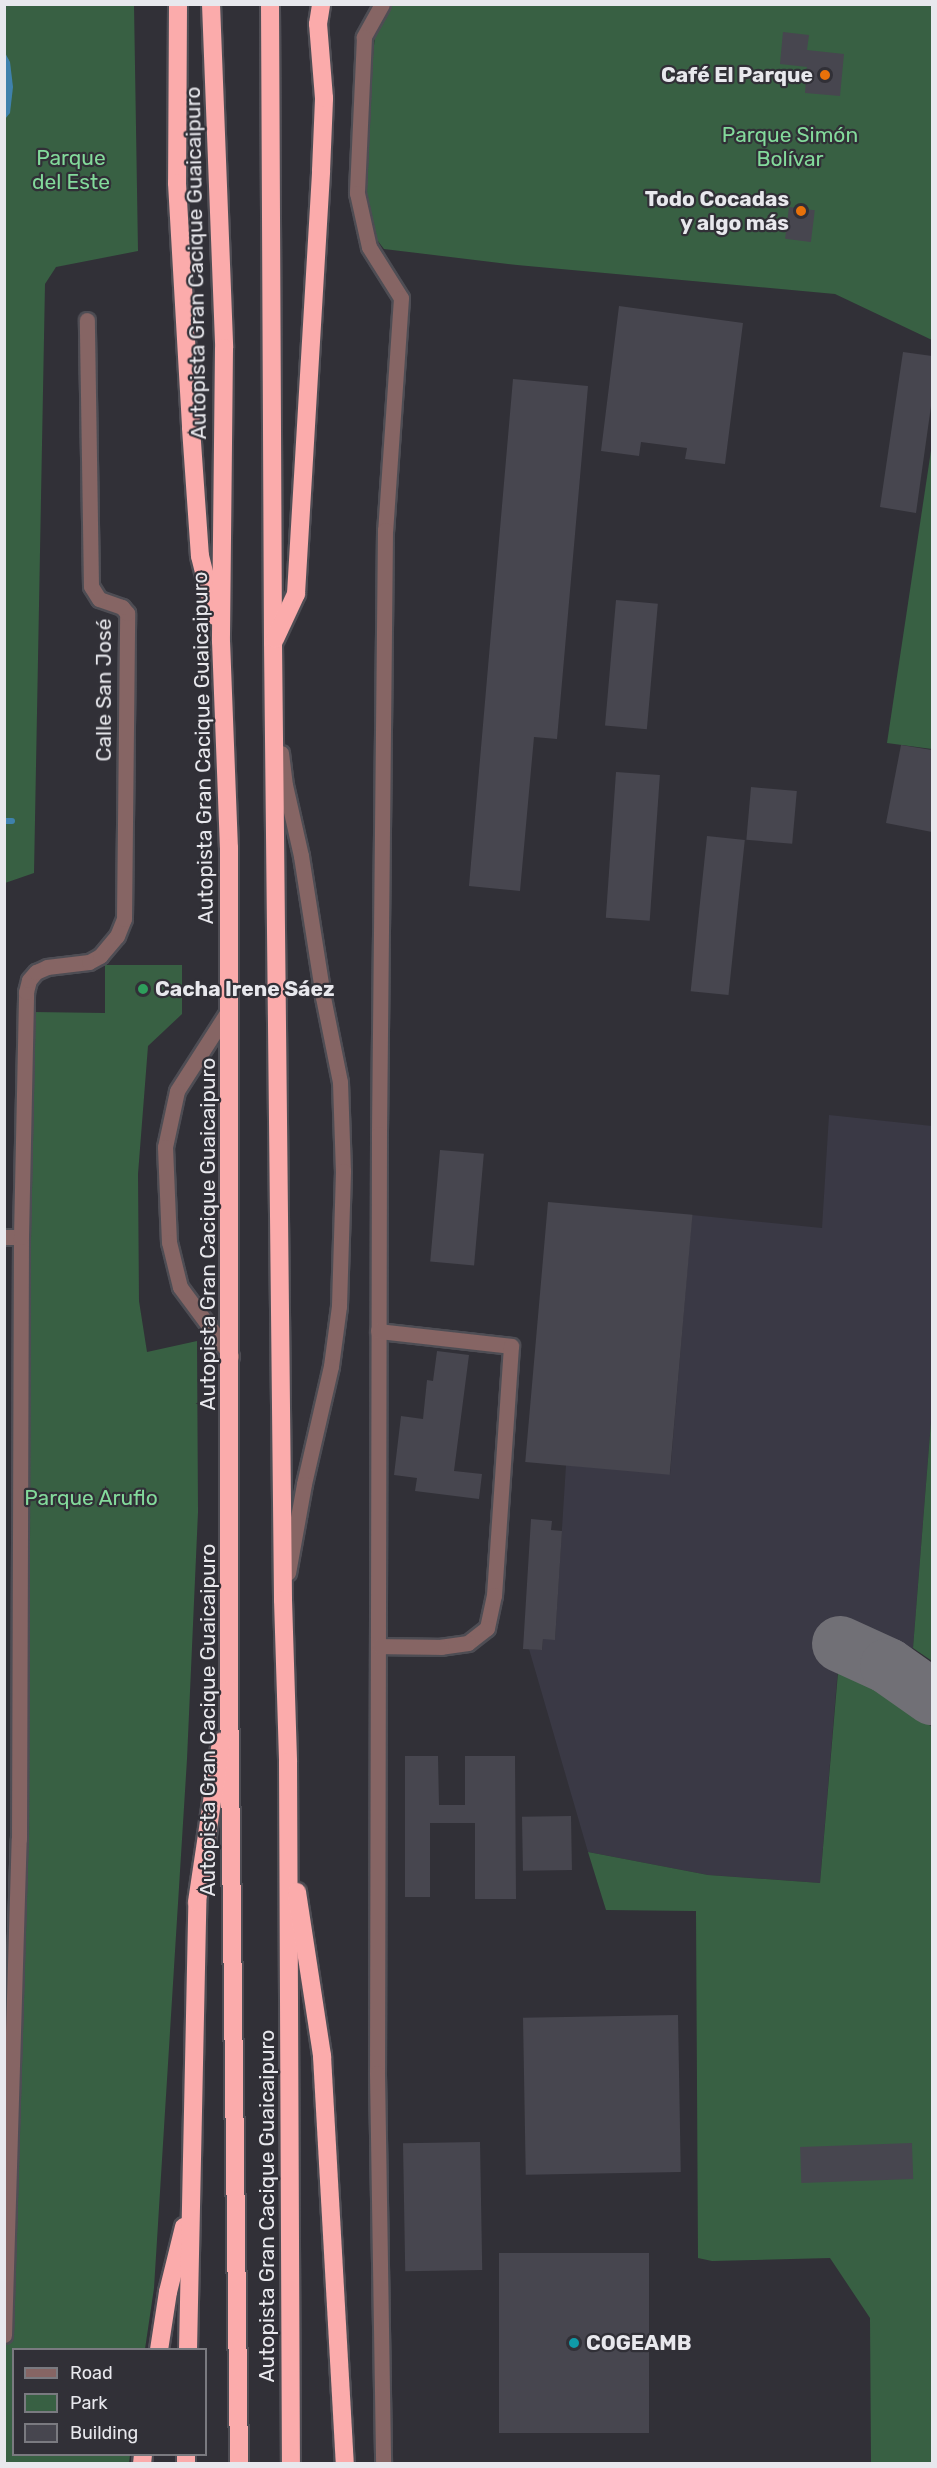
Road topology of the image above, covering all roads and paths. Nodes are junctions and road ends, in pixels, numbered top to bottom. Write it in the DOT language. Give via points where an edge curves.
graph roads {
  1 [pos="178,4"];
  2 [pos="211,4"];
  3 [pos="270,4"];
  4 [pos="321,4"];
  5 [pos="382,4"];
  6 [pos="87,320"];
  7 [pos="221,641"];
  8 [pos="273,644"];
  9 [pos="275,682"];
  10 [pos="230,1008"];
  11 [pos="4,1237"];
  12 [pos="21,1237"];
  13 [pos="378,1331"];
  14 [pos="231,1356"];
  15 [pos="283,1600"];
  16 [pos="379,1647"];
  17 [pos="229,1690"];
  18 [pos="287,1829"];
  19 [pos="12,1840"];
  20 [pos="192,2196"];
  21 [pos="4,2336"];
  22 [pos="159,2348"];
  23 [pos="188,2348"];
  24 [pos="239,2463"];
  25 [pos="291,2463"];
  26 [pos="345,2463"];
  27 [pos="383,2463"];
  1 -- 7 [label="highway" via="177,183 191,428 200,556"];
  2 -- 7 [label="highway, Autopista Gran Cacique Guaicaipuro" via="224,348"];
  3 -- 8 [label="highway, Autopista Gran Cacique Guaicaipuro"];
  4 -- 8 [label="highway" via="321,171 296,594"];
  5 -- 13 [label="street" via="364,36 357,193 369,247 401,298 385,530"];
  6 -- 12 [label="street, Calle San José" via="91,586 99,599 122,607 127,614 124,919 117,936 100,956 89,962 47,967 28,980"];
  7 -- 10 [label="highway, Autopista Gran Cacique Guaicaipuro"];
  8 -- 9 [label="highway, Autopista Gran Cacique Guaicaipuro"];
  9 -- 15 [label="highway, Autopista Gran Cacique Guaicaipuro"];
  9 -- 15 [label="street" via="285,785 340,1082 343,1171 339,1306 331,1366"];
  10 -- 14 [label="highway, Autopista Gran Cacique Guaicaipuro"];
  10 -- 14 [label="street" via="177,1091 165,1147 169,1242 180,1287"];
  11 -- 12 [label="street"];
  12 -- 19 [label="street"];
  13 -- 16 [label="street"];
  13 -- 16 [label="street" via="511,1346 494,1595 487,1628 468,1643"];
  14 -- 17 [label="highway, Autopista Gran Cacique Guaicaipuro"];
  15 -- 18 [label="highway, Autopista Gran Cacique Guaicaipuro"];
  16 -- 27 [label="street" via="377,2073"];
  17 -- 20 [label="highway" via="197,1902"];
  17 -- 24 [label="highway, Autopista Gran Cacique Guaicaipuro"];
  18 -- 25 [label="highway, Autopista Gran Cacique Guaicaipuro"];
  18 -- 26 [label="highway" via="322,2056"];
  19 -- 21 [label="street"];
  20 -- 22 [label="highway" via="168,2292"];
  20 -- 23 [label="highway"];
}
